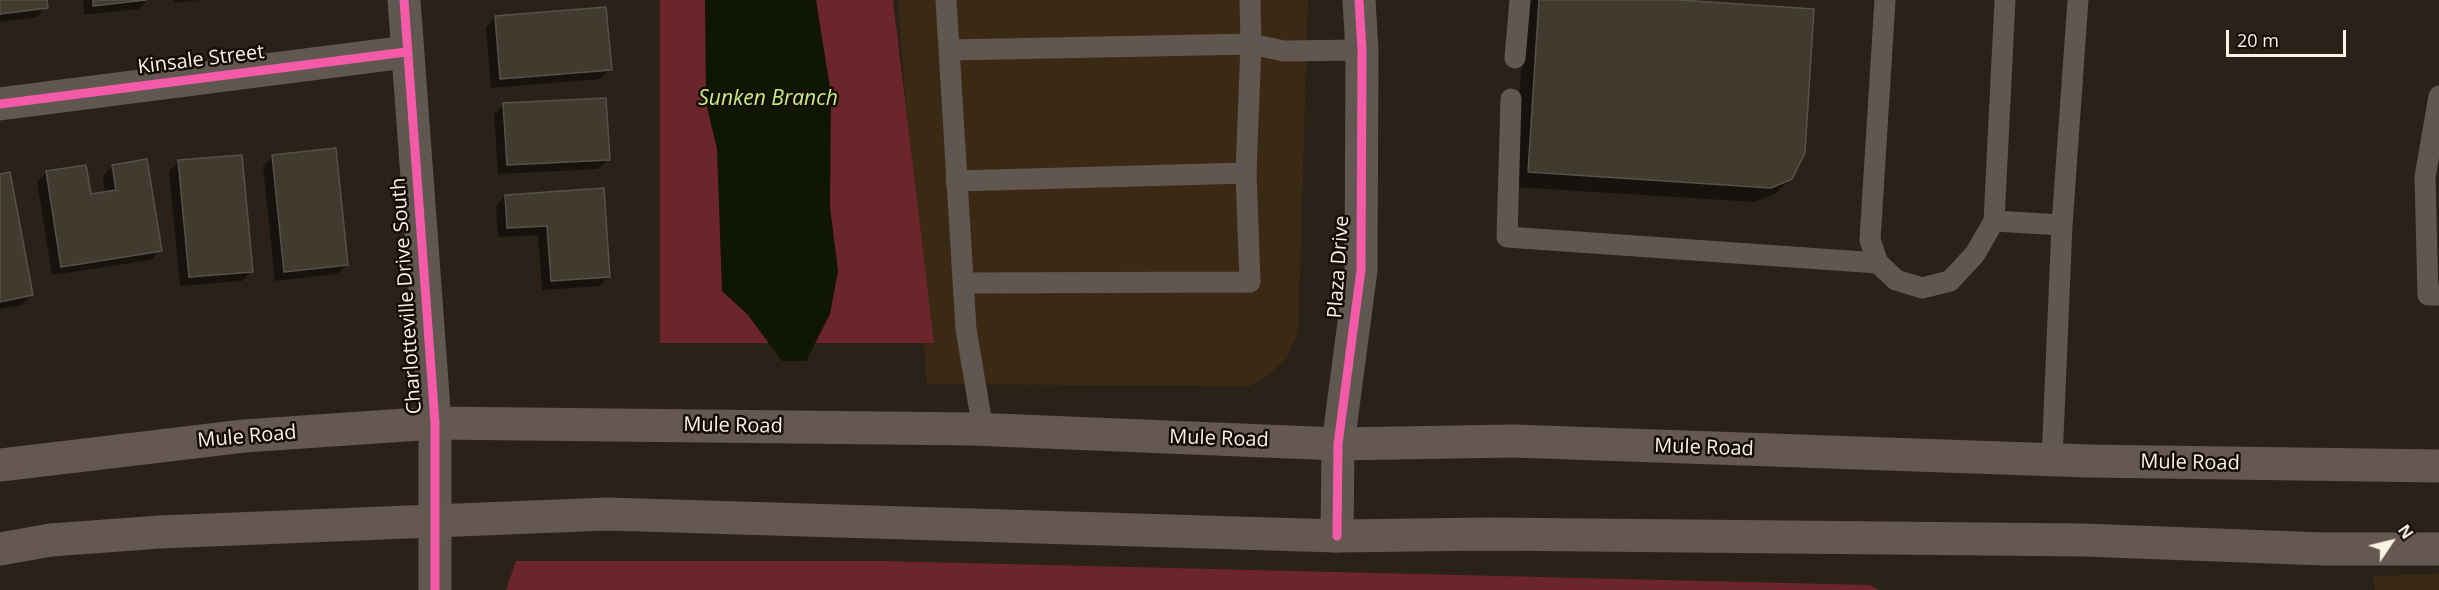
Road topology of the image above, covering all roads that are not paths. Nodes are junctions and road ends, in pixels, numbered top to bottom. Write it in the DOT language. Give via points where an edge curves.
graph roads {
  1 [pos="404,0"];
  2 [pos="946,0"];
  3 [pos="1250,0"];
  4 [pos="1359,0"];
  5 [pos="1520,0"];
  6 [pos="1885,0"];
  7 [pos="2005,0"];
  8 [pos="2078,0"];
  9 [pos="1251,44"];
  10 [pos="949,50"];
  11 [pos="1362,50"];
  12 [pos="406,52"];
  13 [pos="1515,58"];
  14 [pos="2439,96"];
  15 [pos="1511,99"];
  16 [pos="0,104"];
  17 [pos="1246,172"];
  18 [pos="956,181"];
  19 [pos="1994,221"];
  20 [pos="2062,225"];
  21 [pos="1878,263"];
  22 [pos="963,283"];
  23 [pos="2439,296"];
  24 [pos="435,423"];
  25 [pos="983,430"];
  26 [pos="1338,444"];
  27 [pos="2052,459"];
  28 [pos="0,465"];
  29 [pos="2439,466"];
  30 [pos="433,521"];
  31 [pos="1337,536"];
  32 [pos="0,549"];
  33 [pos="2439,549"];
  34 [pos="435,590"];
  1 -- 12 [label="street, Charlotteville Drive South"];
  2 -- 10 [label="lane"];
  3 -- 9 [label="lane"];
  4 -- 11 [label="street, Plaza Drive"];
  5 -- 13 [label="lane"];
  6 -- 21 [label="lane" via="1870,240"];
  7 -- 19 [label="lane"];
  8 -- 20 [label="lane"];
  9 -- 10 [label="lane"];
  9 -- 11 [label="lane" via="1284,51"];
  9 -- 17 [label="lane"];
  10 -- 18 [label="lane"];
  11 -- 26 [label="street, Plaza Drive" via="1361,270"];
  12 -- 16 [label="street, Kinsale Street"];
  12 -- 24 [label="street, Charlotteville Drive South"];
  14 -- 23 [label="lane" via="2425,177 2428,295"];
  15 -- 21 [label="lane" via="1507,237"];
  17 -- 18 [label="lane"];
  17 -- 22 [label="lane" via="1250,282"];
  18 -- 22 [label="lane"];
  19 -- 20 [label="lane"];
  19 -- 21 [label="lane" via="1975,254 1950,281 1922,288 1896,280"];
  20 -- 27 [label="lane"];
  22 -- 25 [label="lane" via="966,329"];
  24 -- 25 [label="main road, Mule Road"];
  24 -- 28 [label="main road, Mule Road" via="244,436"];
  24 -- 30 [label="street, Charlotteville Drive South"];
  25 -- 26 [label="main road, Mule Road"];
  26 -- 27 [label="main road, Mule Road" via="1513,441"];
  26 -- 31 [label="street, Plaza Drive"];
  27 -- 29 [label="main road, Mule Road"];
  30 -- 31 [label="main road" via="607,514"];
  30 -- 32 [label="main road" via="160,531 51,540"];
  30 -- 34 [label="street, Charlotteville Drive South"];
  31 -- 33 [label="main road" via="2071,540"];
}
